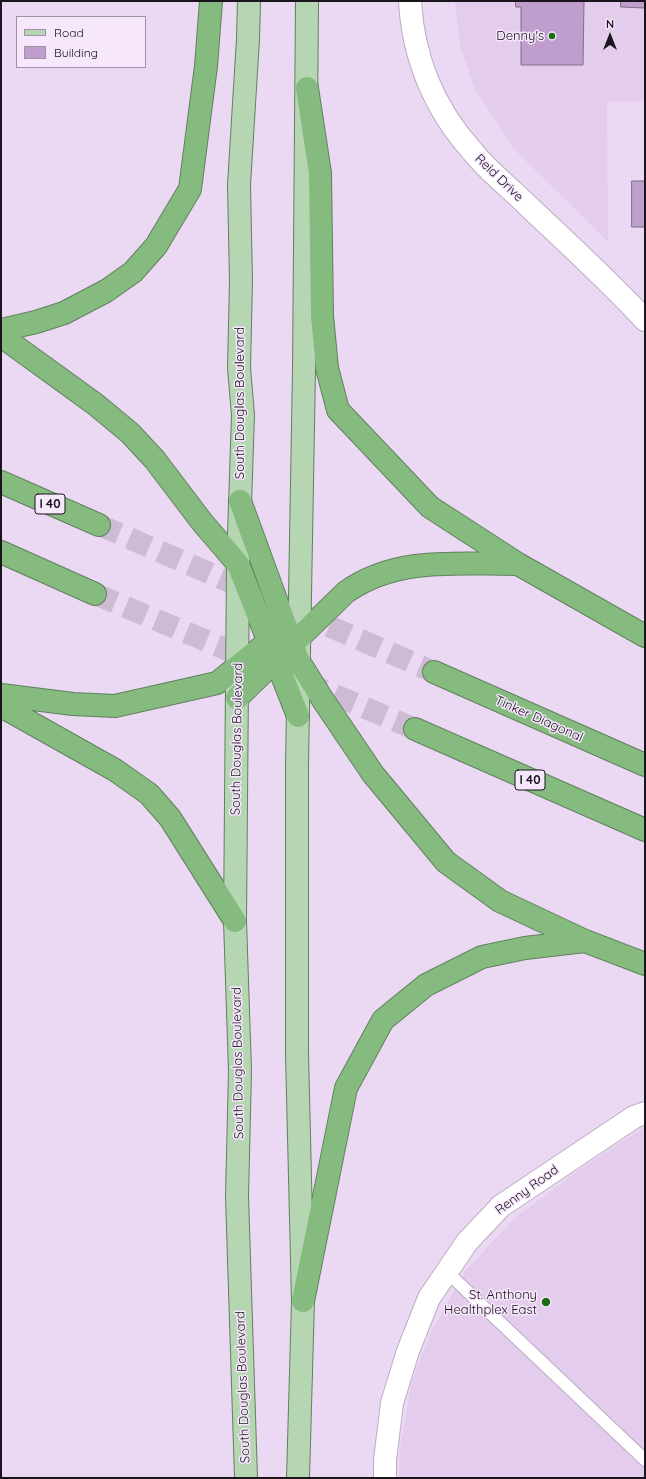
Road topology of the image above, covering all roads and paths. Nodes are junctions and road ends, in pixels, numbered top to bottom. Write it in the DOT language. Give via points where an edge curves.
graph roads {
  1 [pos="211,1"];
  2 [pos="249,1"];
  3 [pos="307,1"];
  4 [pos="410,1"];
  5 [pos="307,88"];
  6 [pos="645,320"];
  7 [pos="1,330"];
  8 [pos="1,336"];
  9 [pos="1,482"];
  10 [pos="240,501"];
  11 [pos="99,525"];
  12 [pos="1,552"];
  13 [pos="238,564"];
  14 [pos="518,564"];
  15 [pos="95,594"];
  16 [pos="645,636"];
  17 [pos="294,637"];
  18 [pos="272,651"];
  19 [pos="238,666"];
  20 [pos="434,672"];
  21 [pos="1,695"];
  22 [pos="237,698"];
  23 [pos="1,706"];
  24 [pos="298,716"];
  25 [pos="415,730"];
  26 [pos="645,765"];
  27 [pos="645,830"];
  28 [pos="235,921"];
  29 [pos="585,941"];
  30 [pos="645,964"];
  31 [pos="645,1113"];
  32 [pos="447,1272"];
  33 [pos="303,1301"];
  34 [pos="645,1460"];
  35 [pos="246,1478"];
  36 [pos="298,1478"];
  37 [pos="385,1478"];
  1 -- 7 [label="highway" via="206,66 190,189 156,246 133,272 106,291 64,313"];
  2 -- 10 [label="main road, South Douglas Boulevard" via="239,185 239,368 243,415"];
  3 -- 5 [label="main road"];
  4 -- 6 [label="street, Reid Drive" via="416,46 427,81 453,128 473,153 613,285"];
  5 -- 14 [label="highway" via="320,172 322,316 326,368 338,410 430,507"];
  5 -- 17 [label="main road"];
  8 -- 13 [label="highway" via="77,390 130,434 155,460"];
  9 -- 11 [label="highway, I 40"];
  10 -- 13 [label="main road, South Douglas Boulevard"];
  10 -- 17 [label="highway"];
  12 -- 15 [label="highway"];
  13 -- 18 [label="highway"];
  13 -- 19 [label="main road, South Douglas Boulevard"];
  14 -- 16 [label="highway"];
  14 -- 17 [label="highway" via="426,564 395,569 362,581"];
  17 -- 18 [label="highway"];
  17 -- 24 [label="main road"];
  17 -- 29 [label="highway" via="323,700 374,774 446,862 500,901"];
  18 -- 19 [label="highway"];
  18 -- 22 [label="highway"];
  18 -- 24 [label="highway"];
  19 -- 21 [label="highway" via="217,683 115,706 73,704"];
  19 -- 22 [label="main road, South Douglas Boulevard"];
  20 -- 26 [label="highway, Tinker Diagonal"];
  22 -- 28 [label="main road, South Douglas Boulevard"];
  23 -- 28 [label="highway" via="115,770 149,794 170,818"];
  24 -- 33 [label="main road" via="297,1054"];
  25 -- 27 [label="highway, I 40"];
  28 -- 35 [label="main road, South Douglas Boulevard" via="240,1071 237,1196"];
  29 -- 30 [label="highway"];
  29 -- 33 [label="highway" via="525,948 482,957 426,984 383,1020 346,1088"];
  31 -- 32 [label="street, Renny Road" via="634,1117 501,1206 467,1242"];
  32 -- 34 [label="lane"];
  32 -- 37 [label="street, Renny Road" via="429,1298 408,1351 392,1403"];
  33 -- 36 [label="main road"];
}
